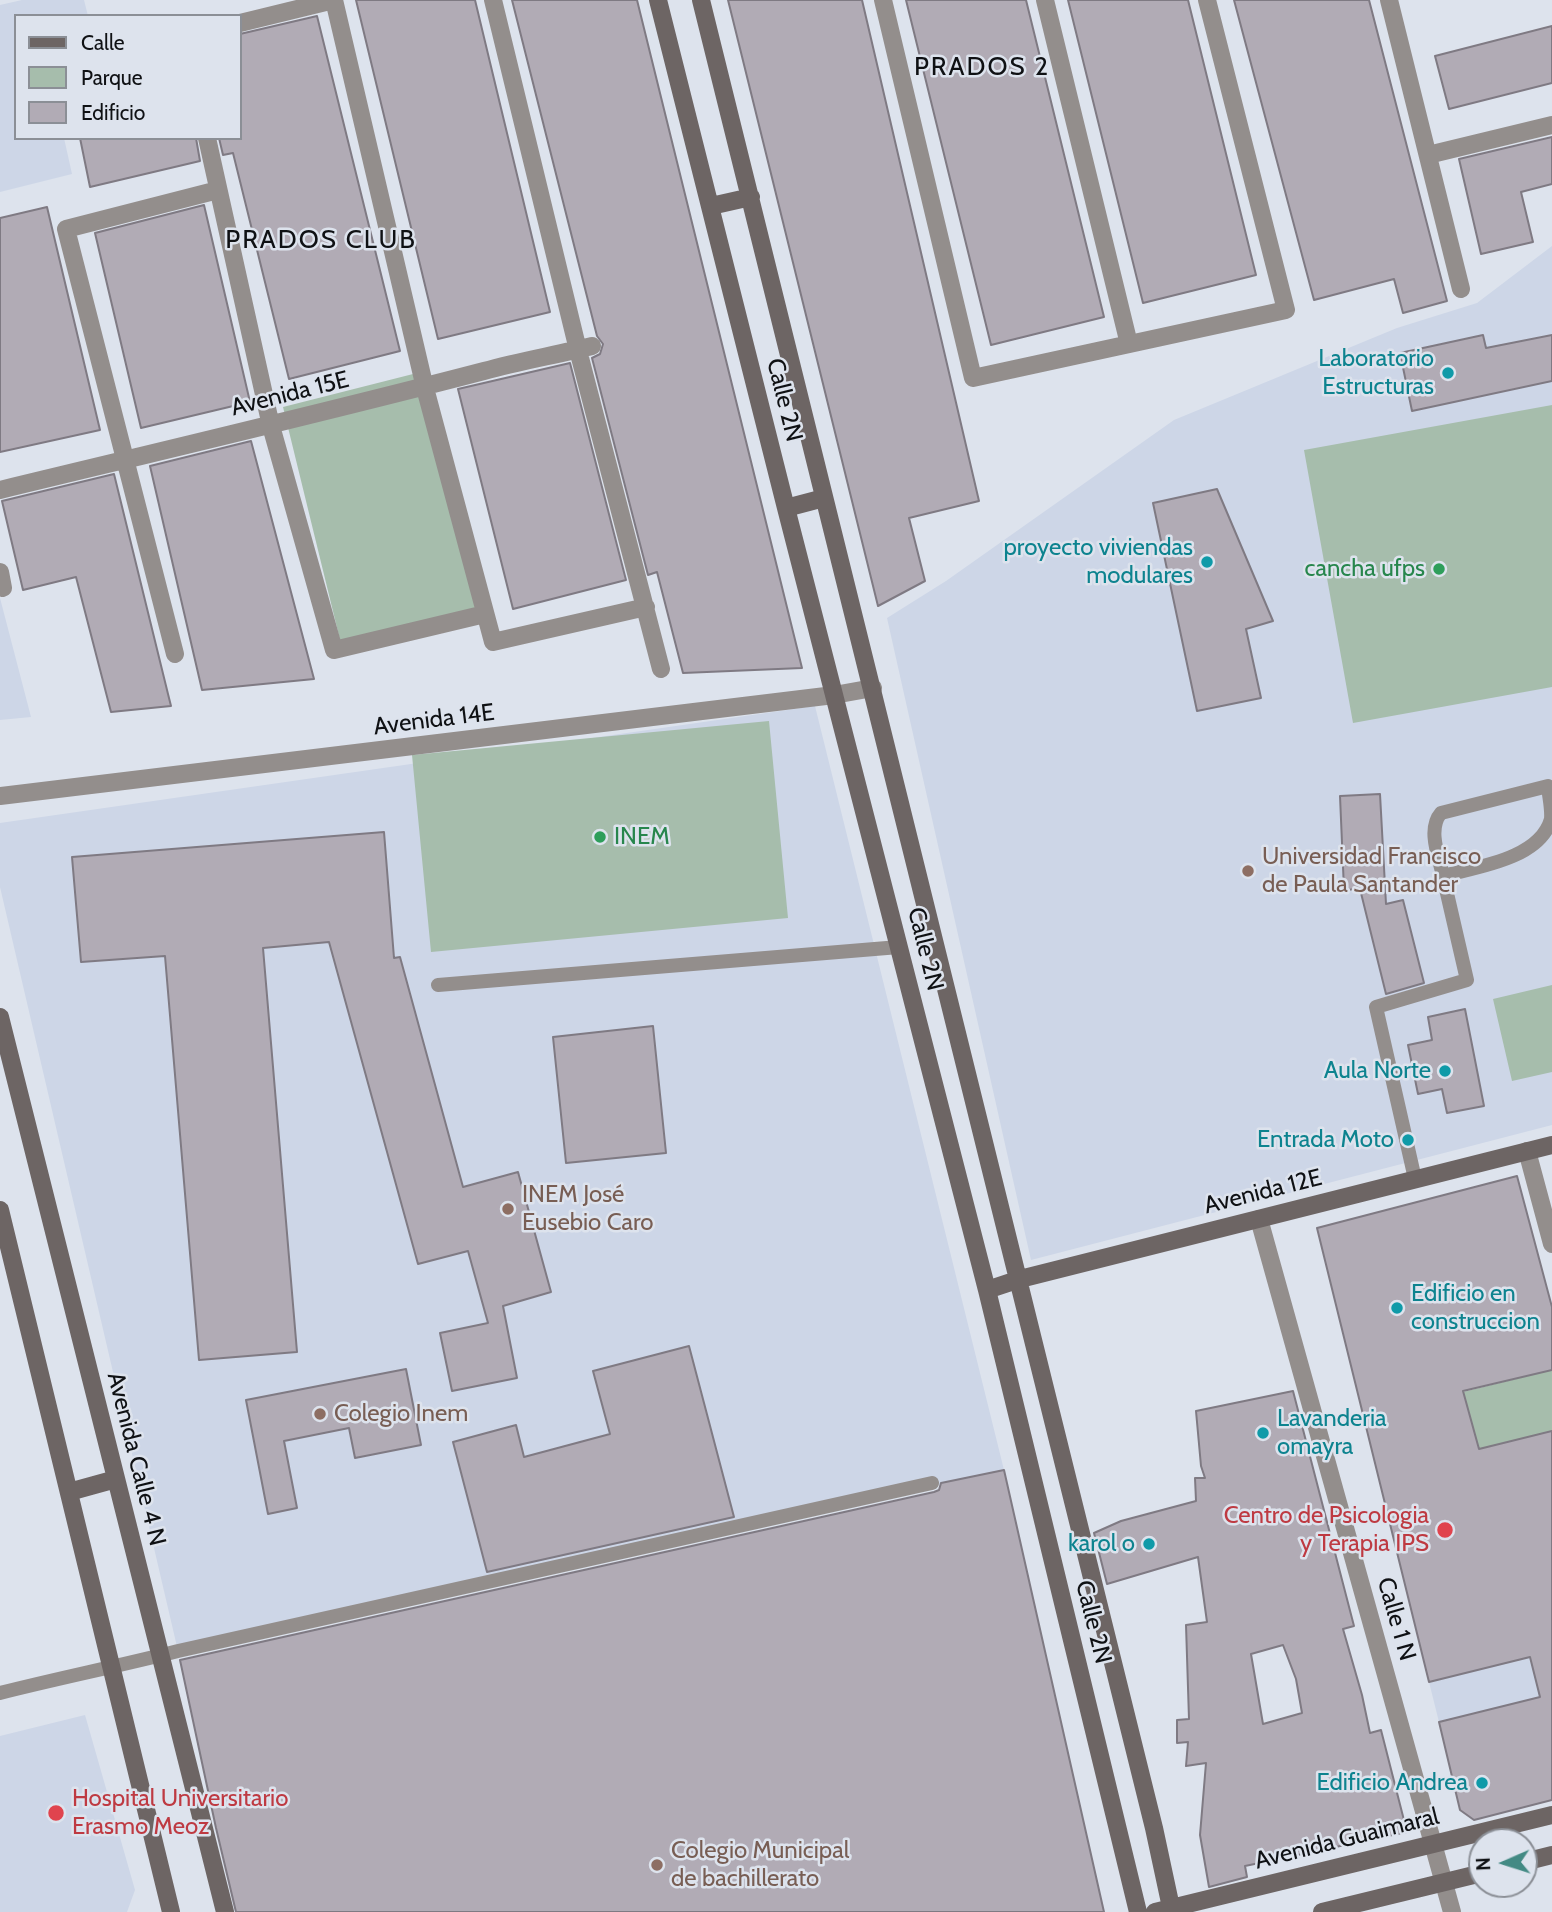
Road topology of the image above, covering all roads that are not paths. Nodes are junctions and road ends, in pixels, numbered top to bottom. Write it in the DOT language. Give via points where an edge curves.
graph roads {
  1 [pos="334,0"];
  2 [pos="493,0"];
  3 [pos="658,0"];
  4 [pos="701,0"];
  5 [pos="883,0"];
  6 [pos="1045,0"];
  7 [pos="1207,0"];
  8 [pos="1389,0"];
  9 [pos="242,23"];
  10 [pos="1552,125"];
  11 [pos="207,140"];
  12 [pos="1428,155"];
  13 [pos="218,190"];
  14 [pos="751,197"];
  15 [pos="711,206"];
  16 [pos="1461,289"];
  17 [pos="1129,344"];
  18 [pos="585,348"];
  19 [pos="425,388"];
  20 [pos="271,426"];
  21 [pos="126,462"];
  22 [pos="0,490"];
  23 [pos="824,498"];
  24 [pos="786,508"];
  25 [pos="646,607"];
  26 [pos="485,614"];
  27 [pos="176,654"];
  28 [pos="661,669"];
  29 [pos="873,688"];
  30 [pos="834,695"];
  31 [pos="0,796"];
  32 [pos="1443,876"];
  33 [pos="899,947"];
  34 [pos="438,985"];
  35 [pos="0,1017"];
  36 [pos="18,1091"];
  37 [pos="0,1096"];
  38 [pos="1552,1144"];
  39 [pos="1527,1151"];
  40 [pos="1415,1180"];
  41 [pos="0,1210"];
  42 [pos="1259,1219"];
  43 [pos="3,1237"];
  44 [pos="1552,1244"];
  45 [pos="1020,1279"];
  46 [pos="987,1290"];
  47 [pos="116,1479"];
  48 [pos="932,1483"];
  49 [pos="68,1492"];
  50 [pos="160,1656"];
  51 [pos="112,1668"];
  52 [pos="0,1693"];
  53 [pos="1552,1815"];
  54 [pos="1433,1843"];
  55 [pos="1468,1876"];
  56 [pos="1444,1882"];
  57 [pos="1166,1911"];
  58 [pos="171,1912"];
  59 [pos="225,1912"];
  60 [pos="1138,1912"];
  61 [pos="1322,1912"];
  62 [pos="1452,1912"];
  1 -- 9 [label="street"];
  1 -- 19 [label="street"];
  2 -- 18 [label="street"];
  3 -- 15 [label="street, Calle 2N"];
  4 -- 14 [label="street, Calle 2N"];
  5 -- 17 [label="street" via="973,378"];
  6 -- 17 [label="street"];
  7 -- 17 [label="street" via="1286,310"];
  8 -- 12 [label="street"];
  10 -- 12 [label="street"];
  11 -- 13 [label="street"];
  12 -- 16 [label="street"];
  13 -- 20 [label="street"];
  13 -- 21 [label="street" via="66,229"];
  14 -- 15 [label="street"];
  14 -- 23 [label="street, Calle 2N"];
  15 -- 24 [label="street, Calle 2N"];
  18 -- 19 [label="street, Avenida 15E"];
  18 -- 25 [label="street"];
  19 -- 20 [label="street, Avenida 15E"];
  19 -- 26 [label="street"];
  20 -- 21 [label="street, Avenida 15E"];
  20 -- 26 [label="street" via="334,650"];
  21 -- 22 [label="street, Avenida 15E"];
  21 -- 27 [label="street"];
  23 -- 24 [label="street"];
  23 -- 29 [label="street, Calle 2N"];
  24 -- 30 [label="street, Calle 2N"];
  25 -- 26 [label="street" via="493,642"];
  25 -- 28 [label="street"];
  29 -- 30 [label="street, Avenida 14E"];
  29 -- 45 [label="street, Calle 2N"];
  30 -- 31 [label="street, Avenida 14E"];
  30 -- 33 [label="street, Calle 2N"];
  32 -- 32 [label="lane" via="1506,859 1532,845 1550,820 1548,786 1441,813 1434,832"];
  32 -- 40 [label="lane" via="1466,979 1376,1007"];
  33 -- 34 [label="lane"];
  33 -- 46 [label="street, Calle 2N"];
  35 -- 36 [label="street, Avenida Calle 4 N"];
  36 -- 37 [label="street"];
  36 -- 47 [label="street, Avenida Calle 4 N"];
  38 -- 39 [label="street, Avenida 12E"];
  39 -- 40 [label="street, Avenida 12E"];
  39 -- 44 [label="street"];
  40 -- 42 [label="street, Avenida 12E"];
  41 -- 43 [label="street"];
  42 -- 45 [label="street, Avenida 12E"];
  42 -- 54 [label="street, Calle 1 N"];
  43 -- 49 [label="street"];
  45 -- 46 [label="street, Avenida 12E"];
  45 -- 57 [label="street, Calle 2N" via="1154,1828"];
  46 -- 60 [label="street, Calle 2N"];
  47 -- 49 [label="street"];
  47 -- 50 [label="street, Avenida Calle 4 N"];
  48 -- 50 [label="lane"];
  49 -- 51 [label="street"];
  50 -- 51 [label="lane"];
  50 -- 59 [label="street, Avenida Calle 4 N"];
  51 -- 52 [label="lane"];
  51 -- 58 [label="street"];
  53 -- 54 [label="street, Avenida Guaimaral"];
  54 -- 56 [label="street, Calle 1 N"];
  54 -- 57 [label="street, Avenida Guaimaral"];
  55 -- 56 [label="street"];
  56 -- 61 [label="street"];
  56 -- 62 [label="street, Calle 1 N"];
}
